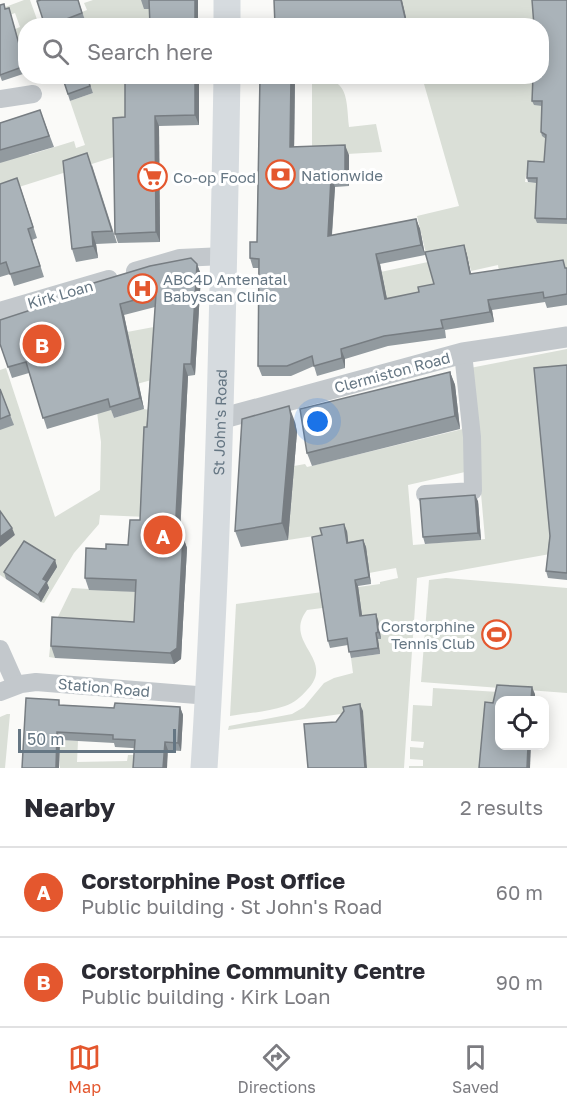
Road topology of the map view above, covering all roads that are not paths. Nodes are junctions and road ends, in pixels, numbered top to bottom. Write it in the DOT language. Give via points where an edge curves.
graph roads {
  1 [pos="227,0"];
  2 [pos="227,18"];
  3 [pos="227,84"];
  4 [pos="33,94"];
  5 [pos="0,99"];
  6 [pos="225,256"];
  7 [pos="0,311"];
  8 [pos="567,337"];
  9 [pos="463,353"];
  10 [pos="220,419"];
  11 [pos="425,494"];
  12 [pos="0,649"];
  13 [pos="8,689"];
  14 [pos="209,696"];
  15 [pos="204,768"];
  1 -- 2 [label="main road"];
  3 -- 6 [label="main road, St John's Road"];
  4 -- 5 [label="street"];
  6 -- 7 [label="street, Kirk Loan" via="180,258"];
  6 -- 10 [label="main road, St John's Road"];
  8 -- 9 [label="street, Clermiston Road"];
  9 -- 10 [label="street, Clermiston Road"];
  9 -- 11 [label="street" via="471,417 473,491"];
  10 -- 14 [label="main road, St John's Road"];
  12 -- 13 [label="street"];
  13 -- 14 [label="street, Station Road" via="36,682"];
  14 -- 15 [label="main road, St John's Road"];
}
